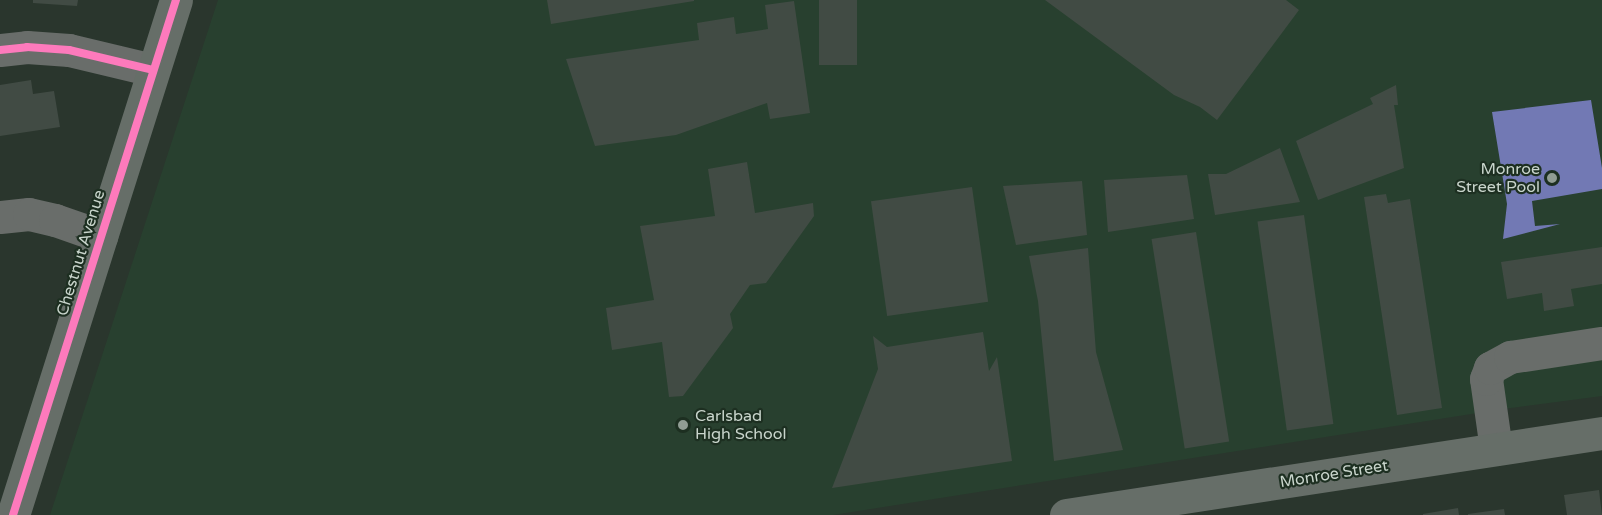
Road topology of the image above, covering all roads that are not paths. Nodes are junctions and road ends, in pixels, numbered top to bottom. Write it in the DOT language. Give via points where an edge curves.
graph roads {
  1 [pos="176,0"];
  2 [pos="0,50"];
  3 [pos="153,70"];
  4 [pos="0,217"];
  5 [pos="54,220"];
  6 [pos="0,236"];
  7 [pos="101,236"];
  8 [pos="1602,343"];
  9 [pos="1602,433"];
  10 [pos="1496,449"];
  11 [pos="13,515"];
  12 [pos="1066,515"];
  1 -- 3 [label="main road, Chestnut Avenue"];
  2 -- 3 [label="street" via="69,50"];
  3 -- 7 [label="main road, Chestnut Avenue"];
  4 -- 5 [label="street" via="29,214"];
  5 -- 6 [label="street" via="32,231"];
  5 -- 7 [label="street"];
  7 -- 11 [label="main road, Chestnut Avenue"];
  8 -- 10 [label="street" via="1510,357 1490,368 1485,379"];
  9 -- 10 [label="main road, Monroe Street"];
  10 -- 12 [label="main road, Monroe Street"];
}
